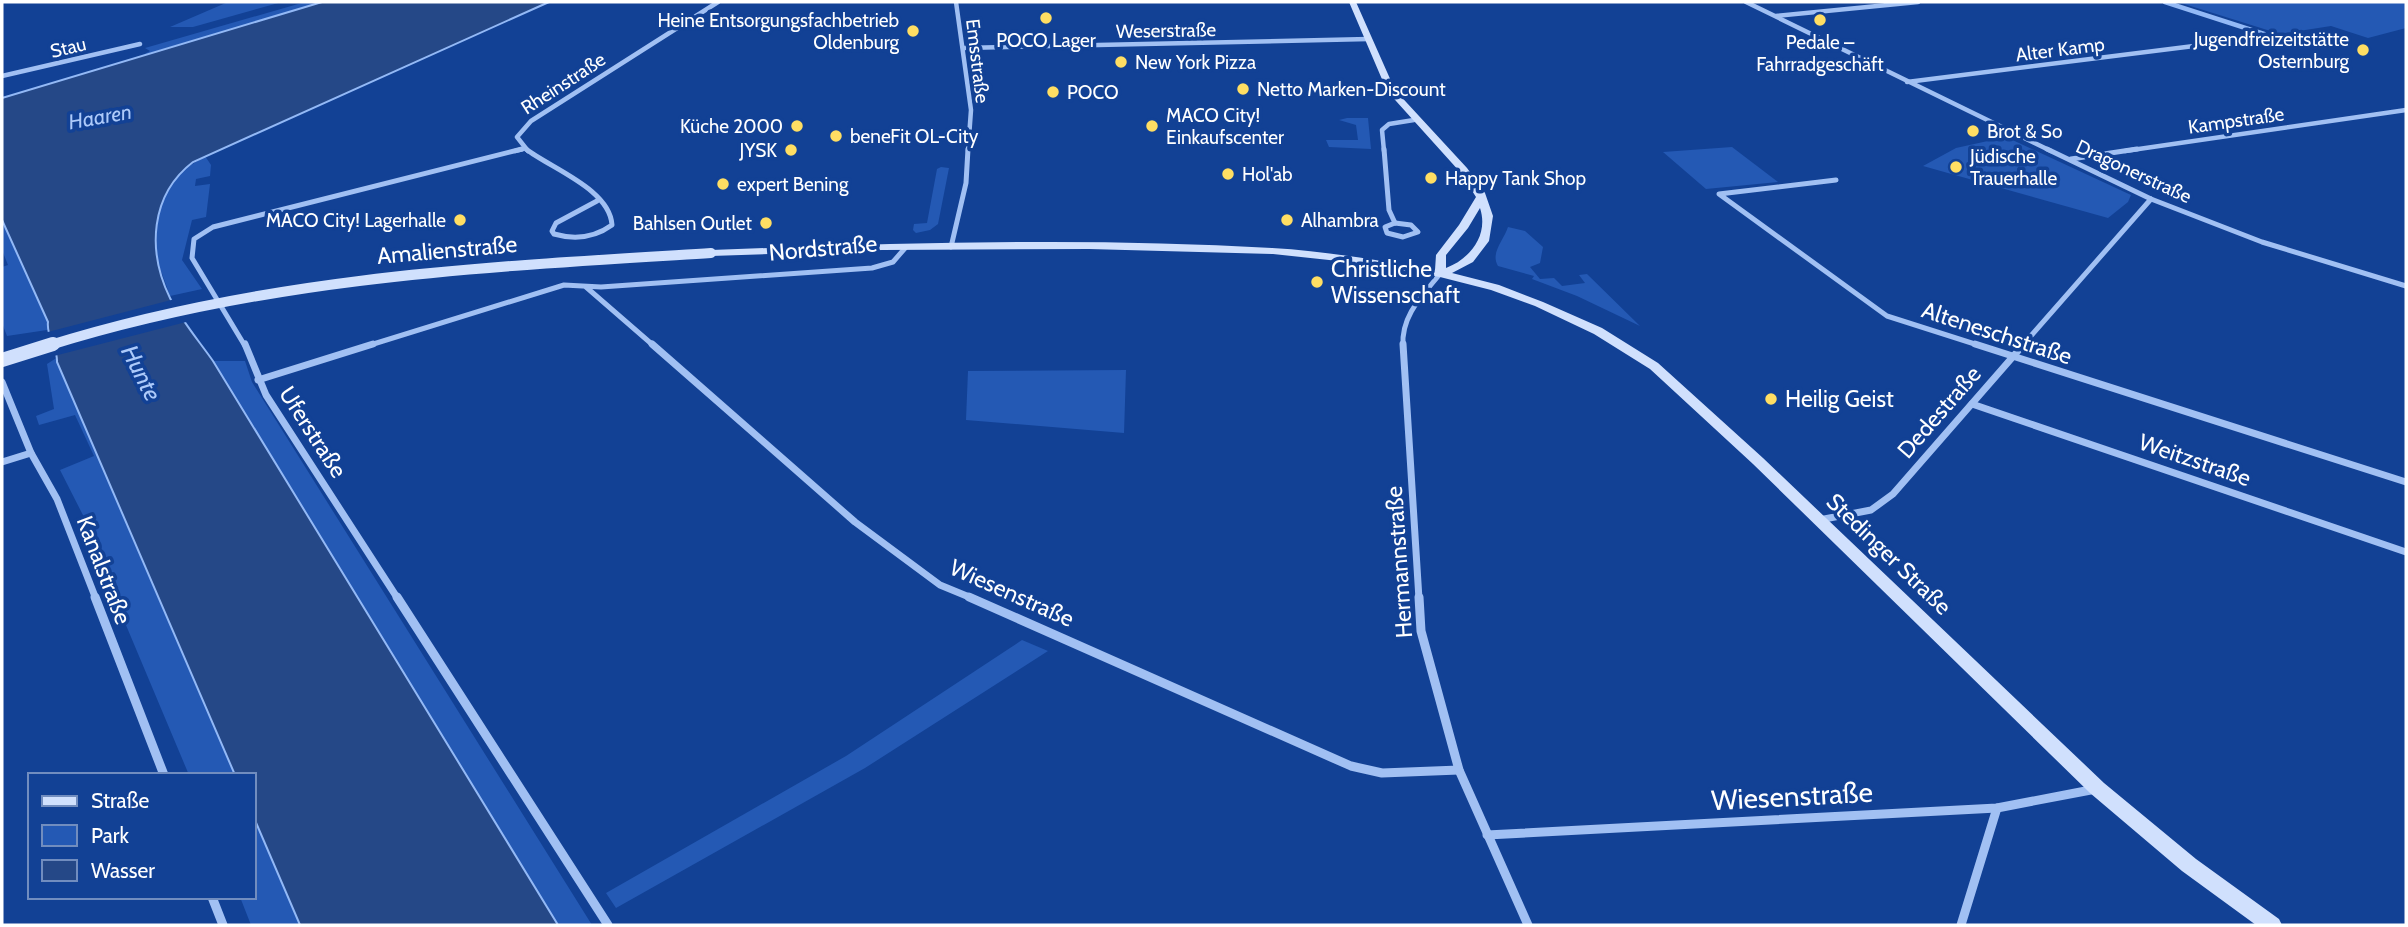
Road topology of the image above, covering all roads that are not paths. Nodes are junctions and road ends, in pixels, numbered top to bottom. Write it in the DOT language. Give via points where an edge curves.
graph roads {
  1 [pos="718,2"];
  2 [pos="956,2"];
  3 [pos="1352,2"];
  4 [pos="1746,2"];
  5 [pos="1918,2"];
  6 [pos="1775,16"];
  7 [pos="1369,39"];
  8 [pos="2218,43"];
  9 [pos="140,44"];
  10 [pos="963,48"];
  11 [pos="2,76"];
  12 [pos="1906,82"];
  13 [pos="2406,110"];
  14 [pos="1414,120"];
  15 [pos="523,149"];
  16 [pos="2071,159"];
  17 [pos="1836,180"];
  18 [pos="1481,197"];
  19 [pos="2151,199"];
  20 [pos="597,201"];
  21 [pos="1395,223"];
  22 [pos="906,247"];
  23 [pos="951,247"];
  24 [pos="1440,274"];
  25 [pos="2406,286"];
  26 [pos="586,287"];
  27 [pos="2014,356"];
  28 [pos="2,360"];
  29 [pos="258,380"];
  30 [pos="2,382"];
  31 [pos="1972,404"];
  32 [pos="31,453"];
  33 [pos="2,462"];
  34 [pos="2406,482"];
  35 [pos="1818,520"];
  36 [pos="2406,552"];
  37 [pos="1459,770"];
  38 [pos="163,773"];
  39 [pos="2097,788"];
  40 [pos="1997,808"];
  41 [pos="1487,835"];
  42 [pos="213,899"];
  43 [pos="223,925"];
  44 [pos="608,925"];
  45 [pos="1528,925"];
  46 [pos="1961,925"];
  47 [pos="2272,925"];
  1 -- 15 [label="street, Rheinstraße" via="524,127 517,137"];
  2 -- 10 [label="street, Emsstraße"];
  3 -- 7 [label="main road"];
  4 -- 6 [label="street, Dragonerstraße"];
  5 -- 6 [label="street"];
  6 -- 12 [label="street, Dragonerstraße"];
  7 -- 10 [label="street, Weserstraße"];
  7 -- 14 [label="main road" via="1390,89"];
  8 -- 12 [label="street, Alter Kamp"];
  9 -- 11 [label="street, Stau"];
  10 -- 23 [label="street, Emsstraße" via="970,139 962,206"];
  12 -- 16 [label="street, Dragonerstraße"];
  13 -- 16 [label="street, Kampstraße"];
  14 -- 18 [label="main road" via="1463,168"];
  14 -- 21 [label="street" via="1389,124 1382,130 1389,209"];
  15 -- 20 [label="street, Rheinstraße" via="579,182"];
  15 -- 29 [label="street, Uferstraße" via="199,234 192,258 242,338"];
  16 -- 19 [label="street, Dragonerstraße"];
  17 -- 27 [label="street, Alteneschstraße" via="1719,194 1887,316"];
  18 -- 24 [label="main road" via="1441,255"];
  18 -- 24 [label="main road" via="1488,216 1483,242 1469,261"];
  19 -- 25 [label="street, Dragonerstraße" via="2262,242"];
  19 -- 27 [label="street, Dedestraße"];
  20 -- 20 [label="street, Rheinstraße" via="556,223 554,234 578,238 607,229 612,220"];
  21 -- 21 [label="street" via="1385,227 1387,233 1402,237 1418,232 1411,225"];
  22 -- 23 [label="main road, Nordstraße"];
  22 -- 26 [label="street, Nordstraße" via="893,262 872,268"];
  22 -- 28 [label="main road, Amalienstraße, bridge" via="711,253 417,272 288,290 130,323"];
  23 -- 24 [label="main road, Nordstraße" via="1273,251"];
  24 -- 35 [label="main road, Stedinger Straße" via="1495,287 1539,304 1598,331 1647,361"];
  24 -- 37 [label="street, Hermannstraße" via="1412,308 1402,330 1420,631"];
  26 -- 29 [label="street, Nordstraße" via="551,288"];
  26 -- 37 [label="street, Wiesenstraße" via="855,522 940,585 1351,766 1382,774"];
  27 -- 31 [label="street, Dedestraße"];
  27 -- 34 [label="street, Alteneschstraße"];
  29 -- 44 [label="street, Uferstraße"];
  30 -- 32 [label="street, Kanalstraße"];
  31 -- 35 [label="street, Dedestraße" via="1878,506"];
  31 -- 36 [label="street, Weitzstraße"];
  32 -- 33 [label="street"];
  32 -- 38 [label="street, Kanalstraße" via="57,499"];
  35 -- 39 [label="main road, Stedinger Straße"];
  37 -- 41 [label="street, Hermannstraße"];
  39 -- 40 [label="street, Wiesenstraße"];
  39 -- 47 [label="main road, Stedinger Straße" via="2189,865"];
  40 -- 41 [label="street, Wiesenstraße"];
  40 -- 46 [label="street"];
  41 -- 45 [label="street, Hermannstraße"];
  42 -- 43 [label="street"];
}
